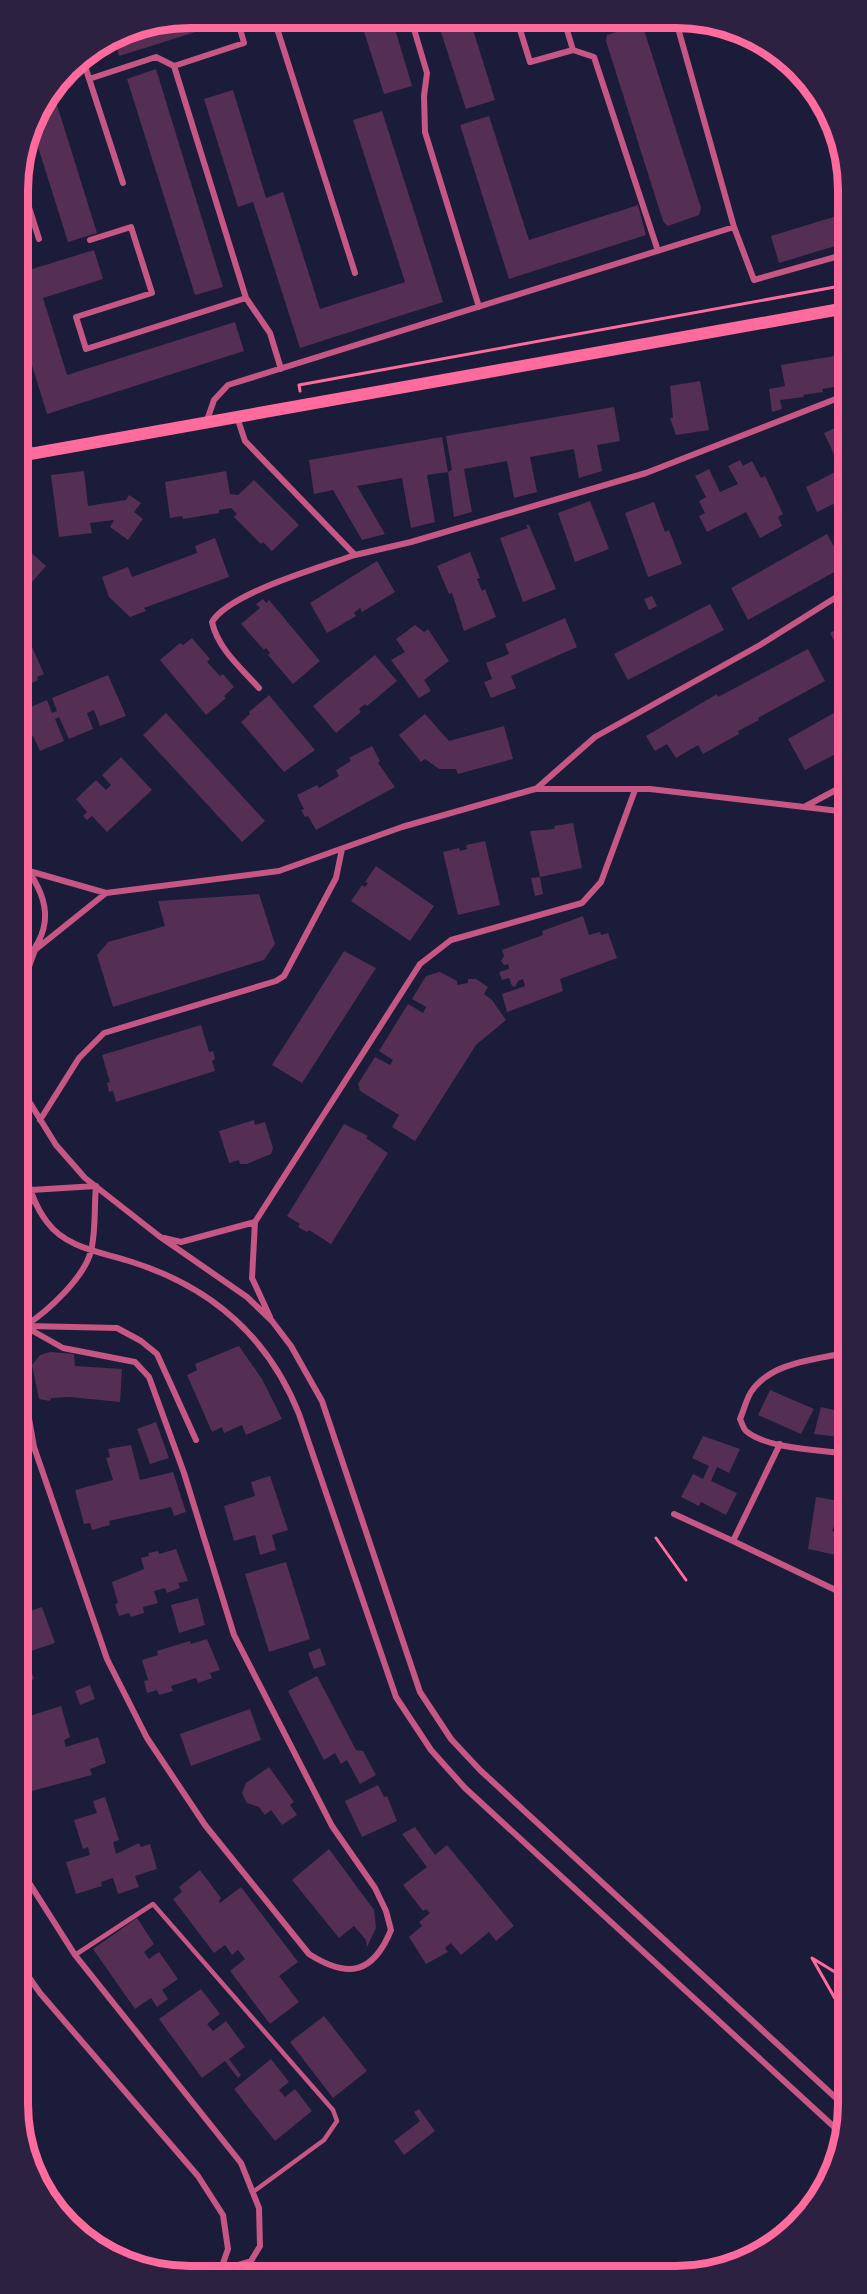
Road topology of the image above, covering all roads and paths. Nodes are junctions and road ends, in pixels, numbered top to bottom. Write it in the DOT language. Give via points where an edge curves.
graph roads {
  1 [pos="240,28"];
  2 [pos="277,28"];
  3 [pos="413,28"];
  4 [pos="519,28"];
  5 [pos="566,28"];
  6 [pos="584,28"];
  7 [pos="678,28"];
  8 [pos="568,33"];
  9 [pos="573,50"];
  10 [pos="174,66"];
  11 [pos="85,68"];
  12 [pos="89,79"];
  13 [pos="123,183"];
  14 [pos="29,207"];
  15 [pos="734,227"];
  16 [pos="39,239"];
  17 [pos="90,240"];
  18 [pos="658,250"];
  19 [pos="838,256"];
  20 [pos="354,273"];
  21 [pos="838,286"];
  22 [pos="246,298"];
  23 [pos="479,307"];
  24 [pos="838,309"];
  25 [pos="281,369"];
  26 [pos="838,398"];
  27 [pos="303,406"];
  28 [pos="237,417"];
  29 [pos="206,423"];
  30 [pos="29,448"];
  31 [pos="34,454"];
  32 [pos="29,455"];
  33 [pos="355,555"];
  34 [pos="838,596"];
  35 [pos="259,688"];
  36 [pos="535,789"];
  37 [pos="838,789"];
  38 [pos="635,790"];
  39 [pos="806,806"];
  40 [pos="838,811"];
  41 [pos="342,849"];
  42 [pos="30,872"];
  43 [pos="106,893"];
  44 [pos="35,950"];
  45 [pos="29,957"];
  46 [pos="29,968"];
  47 [pos="29,1101"];
  48 [pos="40,1120"];
  49 [pos="28,1182"];
  50 [pos="96,1186"];
  51 [pos="31,1190"];
  52 [pos="28,1211"];
  53 [pos="255,1222"];
  54 [pos="159,1236"];
  55 [pos="91,1250"];
  56 [pos="272,1321"];
  57 [pos="28,1324"];
  58 [pos="28,1326"];
  59 [pos="28,1328"];
  60 [pos="838,1354"];
  61 [pos="28,1415"];
  62 [pos="196,1440"];
  63 [pos="780,1444"];
  64 [pos="838,1453"];
  65 [pos="674,1514"];
  66 [pos="656,1538"];
  67 [pos="733,1541"];
  68 [pos="686,1580"];
  69 [pos="838,1591"];
  70 [pos="28,1881"];
  71 [pos="75,1955"];
  72 [pos="838,1974"];
  73 [pos="28,1977"];
  74 [pos="837,2002"];
  75 [pos="838,2100"];
  76 [pos="836,2129"];
  77 [pos="253,2192"];
  78 [pos="222,2266"];
  79 [pos="236,2266"];
  1 -- 10 [label="street" via="244,43"];
  2 -- 20 [label="street"];
  3 -- 23 [label="street" via="427,73 425,132"];
  4 -- 9 [label="street" via="530,62"];
  5 -- 8 [label="street"];
  6 -- 8 [label="path"];
  7 -- 15 [label="street"];
  8 -- 9 [label="street"];
  9 -- 18 [label="street" via="594,57"];
  10 -- 12 [label="street" via="156,57"];
  10 -- 22 [label="street"];
  11 -- 12 [label="street"];
  12 -- 13 [label="street"];
  14 -- 16 [label="street"];
  15 -- 18 [label="street"];
  15 -- 19 [label="street" via="754,280"];
  17 -- 22 [label="street" via="131,227 152,293 76,317 86,349"];
  18 -- 23 [label="street"];
  21 -- 27 [label="path" via="299,385"];
  22 -- 25 [label="street" via="270,333"];
  23 -- 25 [label="street"];
  24 -- 27 [label="main road"];
  25 -- 29 [label="street" via="228,385 214,400"];
  26 -- 33 [label="street" via="646,473"];
  27 -- 28 [label="main road"];
  28 -- 29 [label="main road"];
  28 -- 33 [label="street" via="245,441"];
  29 -- 31 [label="main road"];
  30 -- 31 [label="street"];
  31 -- 32 [label="main road"];
  33 -- 35 [label="street" via="246,596 218,612 212,622 215,634"];
  34 -- 36 [label="street" via="760,645 595,737"];
  36 -- 38 [label="street"];
  36 -- 41 [label="street" via="402,827"];
  37 -- 39 [label="street"];
  38 -- 39 [label="street"];
  38 -- 53 [label="street" via="601,882 582,903 451,940 420,964"];
  39 -- 40 [label="street"];
  41 -- 43 [label="street" via="279,871"];
  41 -- 48 [label="street" via="336,878 284,976 104,1033 79,1058"];
  42 -- 43 [label="street"];
  42 -- 44 [label="street" via="41,890 46,910 44,930"];
  43 -- 44 [label="street"];
  44 -- 45 [label="street"];
  44 -- 46 [label="street"];
  47 -- 48 [label="street"];
  48 -- 50 [label="street" via="56,1145"];
  49 -- 51 [label="street"];
  50 -- 51 [label="street"];
  50 -- 54 [label="street"];
  50 -- 55 [label="street"];
  51 -- 52 [label="street"];
  51 -- 55 [label="street" via="47,1222 73,1244"];
  53 -- 54 [label="street" via="181,1242"];
  53 -- 56 [label="street" via="252,1278"];
  54 -- 56 [label="street" via="247,1297"];
  55 -- 57 [label="street" via="82,1272 40,1317"];
  55 -- 76 [label="street" via="172,1278 217,1303 247,1328 290,1391 396,1697 431,1750 465,1788"];
  56 -- 75 [label="street" via="322,1401 420,1692 451,1739"];
  58 -- 62 [label="street" via="117,1328 141,1341 156,1354"];
  59 -- 61 [label="street" via="63,1348 135,1362 149,1377 184,1473 234,1635 332,1826 375,1888 386,1911 391,1930 375,1961 347,1968 327,1965 309,1954 205,1825 147,1738 107,1659 34,1447"];
  60 -- 63 [label="street" via="770,1374 752,1391 740,1419 745,1430"];
  63 -- 64 [label="street"];
  63 -- 67 [label="street"];
  65 -- 67 [label="street"];
  66 -- 68 [label="path"];
  67 -- 69 [label="street"];
  70 -- 71 [label="street"];
  71 -- 77 [label="street" via="241,2163"];
  71 -- 77 [label="lane" via="153,1904 333,2109 337,2121 324,2140"];
  72 -- 74 [label="path" via="812,1958"];
  73 -- 78 [label="street" via="198,2176 223,2216 228,2249"];
  77 -- 79 [label="street" via="259,2208 260,2246 251,2261"];
}
